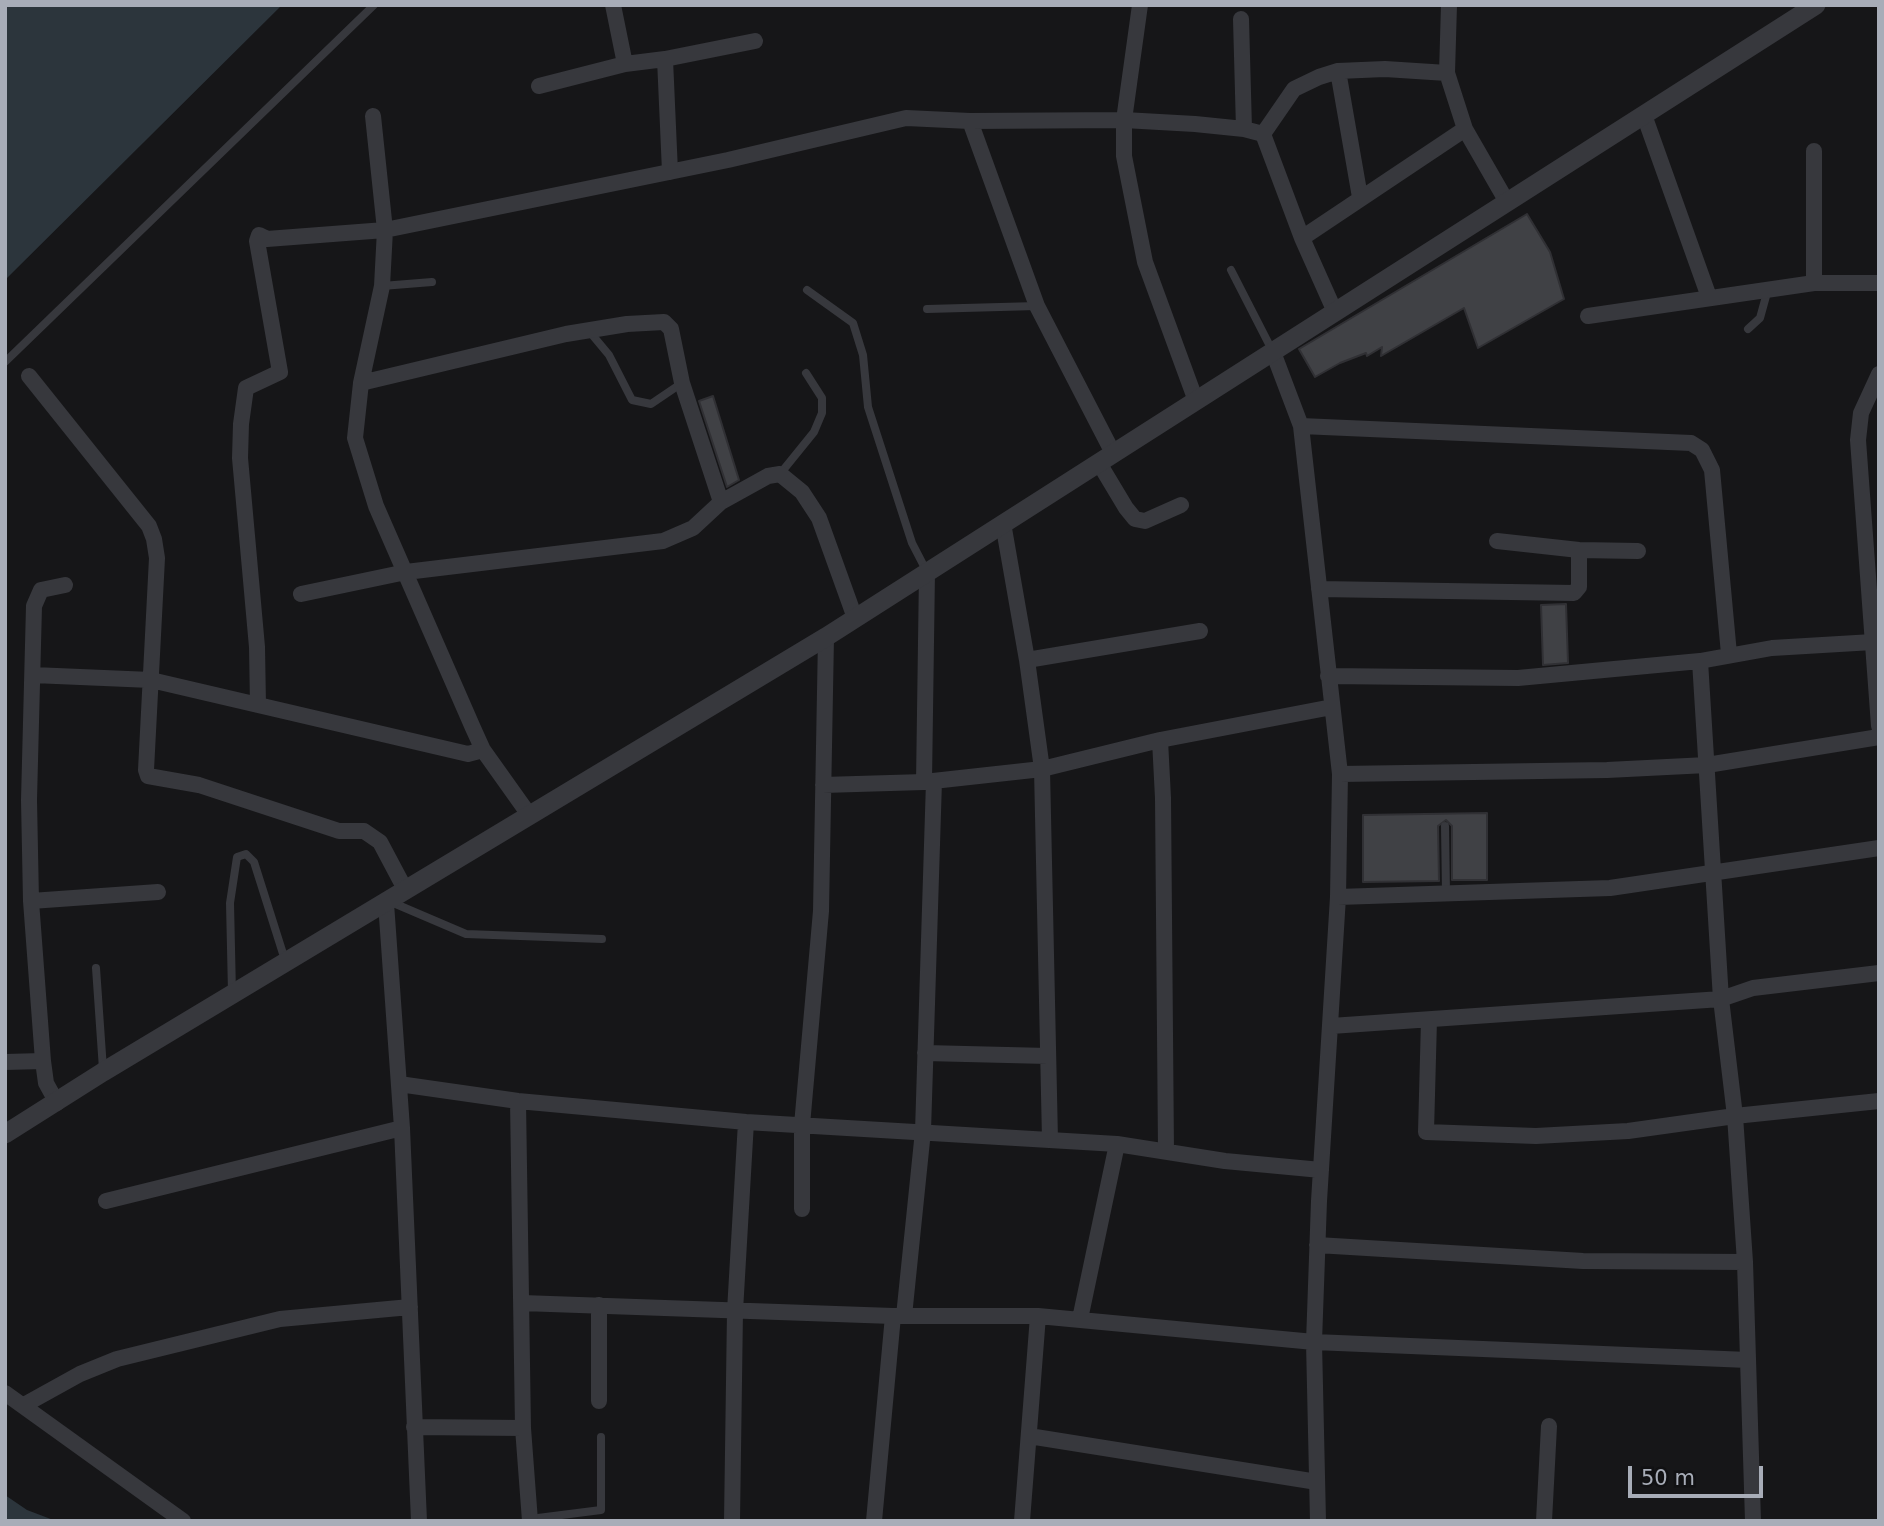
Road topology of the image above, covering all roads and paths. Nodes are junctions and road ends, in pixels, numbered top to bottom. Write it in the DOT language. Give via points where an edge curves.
graph roads {
  1 [pos="374,5"];
  2 [pos="613,5"];
  3 [pos="1140,5"];
  4 [pos="1449,5"];
  5 [pos="1816,5"];
  6 [pos="1241,19"];
  7 [pos="755,41"];
  8 [pos="665,59"];
  9 [pos="625,64"];
  10 [pos="1338,71"];
  11 [pos="1447,73"];
  12 [pos="539,86"];
  13 [pos="1644,114"];
  14 [pos="373,116"];
  15 [pos="1124,120"];
  16 [pos="970,121"];
  17 [pos="1244,128"];
  18 [pos="1465,130"];
  19 [pos="1263,134"];
  20 [pos="1814,151"];
  21 [pos="670,172"];
  22 [pos="1360,197"];
  23 [pos="1507,202"];
  24 [pos="385,230"];
  25 [pos="1302,238"];
  26 [pos="1231,270"];
  27 [pos="432,282"];
  28 [pos="1814,283"];
  29 [pos="1879,283"];
  30 [pos="382,286"];
  31 [pos="1768,289"];
  32 [pos="807,290"];
  33 [pos="1709,297"];
  34 [pos="1037,306"];
  35 [pos="927,309"];
  36 [pos="1335,312"];
  37 [pos="1588,316"];
  38 [pos="1748,329"];
  39 [pos="590,331"];
  40 [pos="1273,352"];
  41 [pos="5,362"];
  42 [pos="806,373"];
  43 [pos="1879,374"];
  44 [pos="29,376"];
  45 [pos="361,383"];
  46 [pos="682,383"];
  47 [pos="1196,401"];
  48 [pos="1301,426"];
  49 [pos="1106,458"];
  50 [pos="780,474"];
  51 [pos="720,502"];
  52 [pos="1181,505"];
  53 [pos="1003,523"];
  54 [pos="1497,541"];
  55 [pos="1579,550"];
  56 [pos="1637,551"];
  57 [pos="406,572"];
  58 [pos="927,572"];
  59 [pos="65,585"];
  60 [pos="1319,589"];
  61 [pos="301,594"];
  62 [pos="855,618"];
  63 [pos="1200,631"];
  64 [pos="826,636"];
  65 [pos="1873,642"];
  66 [pos="1729,653"];
  67 [pos="1027,660"];
  68 [pos="1700,661"];
  69 [pos="33,675"];
  70 [pos="1328,676"];
  71 [pos="151,680"];
  72 [pos="258,705"];
  73 [pos="1332,708"];
  74 [pos="1879,726"];
  75 [pos="1879,737"];
  76 [pos="1160,740"];
  77 [pos="483,750"];
  78 [pos="1707,765"];
  79 [pos="1042,769"];
  80 [pos="1340,774"];
  81 [pos="929,781"];
  82 [pos="823,785"];
  83 [pos="530,816"];
  84 [pos="1445,826"];
  85 [pos="1879,848"];
  86 [pos="1712,875"];
  87 [pos="158,892"];
  88 [pos="1446,893"];
  89 [pos="1338,897"];
  90 [pos="394,898"];
  91 [pos="31,901"];
  92 [pos="602,939"];
  93 [pos="287,963"];
  94 [pos="96,968"];
  95 [pos="1879,973"];
  96 [pos="233,996"];
  97 [pos="1721,999"];
  98 [pos="1429,1020"];
  99 [pos="1331,1026"];
  100 [pos="925,1053"];
  101 [pos="1048,1056"];
  102 [pos="43,1060"];
  103 [pos="5,1062"];
  104 [pos="103,1072"];
  105 [pos="399,1084"];
  106 [pos="518,1101"];
  107 [pos="1879,1101"];
  108 [pos="57,1103"];
  109 [pos="1735,1116"];
  110 [pos="746,1122"];
  111 [pos="802,1125"];
  112 [pos="402,1128"];
  113 [pos="923,1131"];
  114 [pos="5,1134"];
  115 [pos="1050,1140"];
  116 [pos="1117,1144"];
  117 [pos="1166,1150"];
  118 [pos="1321,1170"];
  119 [pos="106,1202"];
  120 [pos="802,1209"];
  121 [pos="1317,1245"];
  122 [pos="1745,1262"];
  123 [pos="522,1303"];
  124 [pos="600,1305"];
  125 [pos="410,1307"];
  126 [pos="735,1311"];
  127 [pos="898,1316"];
  128 [pos="1038,1317"];
  129 [pos="1080,1319"];
  130 [pos="1314,1342"];
  131 [pos="1748,1360"];
  132 [pos="5,1392"];
  133 [pos="600,1401"];
  134 [pos="24,1405"];
  135 [pos="1549,1426"];
  136 [pos="414,1427"];
  137 [pos="523,1428"];
  138 [pos="1029,1436"];
  139 [pos="601,1437"];
  140 [pos="1317,1482"];
  141 [pos="530,1520"];
  142 [pos="183,1521"];
  143 [pos="419,1521"];
  144 [pos="732,1521"];
  145 [pos="874,1521"];
  146 [pos="1022,1521"];
  147 [pos="1318,1521"];
  148 [pos="1544,1521"];
  149 [pos="1753,1521"];
  1 -- 41 [label="lane"];
  2 -- 9 [label="street"];
  3 -- 15 [label="street"];
  4 -- 11 [label="street"];
  5 -- 13 [label="street"];
  6 -- 17 [label="street"];
  7 -- 8 [label="street"];
  8 -- 9 [label="street"];
  8 -- 21 [label="street"];
  9 -- 12 [label="street"];
  10 -- 11 [label="street"];
  10 -- 19 [label="street" via="1294,89"];
  10 -- 22 [label="street"];
  11 -- 18 [label="street"];
  13 -- 23 [label="street"];
  13 -- 33 [label="street"];
  14 -- 24 [label="street"];
  15 -- 16 [label="street"];
  15 -- 17 [label="street"];
  15 -- 47 [label="street" via="1124,156 1144,262"];
  16 -- 21 [label="street" via="906,118"];
  16 -- 34 [label="street"];
  17 -- 19 [label="street"];
  18 -- 22 [label="street"];
  18 -- 23 [label="street"];
  19 -- 25 [label="street"];
  20 -- 28 [label="street"];
  21 -- 24 [label="street"];
  22 -- 25 [label="street"];
  23 -- 36 [label="street"];
  24 -- 30 [label="street"];
  24 -- 72 [label="street" via="267,239 259,235 257,241 279,368 276,376 246,388 241,424"];
  25 -- 36 [label="street"];
  26 -- 40 [label="lane"];
  27 -- 30 [label="lane"];
  28 -- 29 [label="street"];
  28 -- 31 [label="street"];
  30 -- 45 [label="street"];
  31 -- 33 [label="street"];
  31 -- 38 [label="lane" via="1760,318"];
  32 -- 58 [label="lane" via="853,323 863,355 868,407 912,543"];
  33 -- 37 [label="street"];
  34 -- 35 [label="lane"];
  34 -- 49 [label="street"];
  36 -- 40 [label="street"];
  39 -- 45 [label="street"];
  39 -- 46 [label="lane" via="609,355 632,400 651,404"];
  39 -- 46 [label="street" via="664,322 671,329"];
  40 -- 47 [label="street"];
  40 -- 48 [label="street"];
  42 -- 50 [label="lane" via="822,398 822,413 814,432"];
  43 -- 65 [label="street" via="1861,413 1858,440"];
  44 -- 71 [label="street" via="149,526 157,558"];
  45 -- 57 [label="street" via="355,438 376,506"];
  46 -- 51 [label="street"];
  47 -- 49 [label="street"];
  48 -- 60 [label="street"];
  48 -- 66 [label="street" via="1691,443 1703,450 1712,470"];
  49 -- 52 [label="street" via="1135,519 1145,521"];
  49 -- 53 [label="street"];
  50 -- 51 [label="street"];
  50 -- 62 [label="street" via="802,492 819,518"];
  51 -- 57 [label="street" via="693,528 663,541"];
  53 -- 58 [label="street"];
  53 -- 67 [label="street"];
  54 -- 55 [label="street"];
  55 -- 56 [label="street"];
  55 -- 60 [label="street" via="1579,587 1574,593"];
  57 -- 61 [label="street"];
  57 -- 77 [label="street"];
  58 -- 62 [label="street"];
  58 -- 81 [label="street"];
  59 -- 69 [label="street" via="41,590 34,606"];
  60 -- 70 [label="street"];
  62 -- 64 [label="street"];
  63 -- 67 [label="street"];
  64 -- 82 [label="street"];
  64 -- 83 [label="street"];
  65 -- 66 [label="street"];
  65 -- 74 [label="street"];
  66 -- 68 [label="street"];
  67 -- 79 [label="street"];
  68 -- 70 [label="street" via="1518,678"];
  68 -- 78 [label="street"];
  69 -- 71 [label="street"];
  69 -- 91 [label="street"];
  70 -- 73 [label="street"];
  71 -- 72 [label="street"];
  71 -- 90 [label="street" via="148,776 199,785 339,831 364,831 380,842"];
  72 -- 77 [label="street" via="468,754"];
  73 -- 76 [label="street"];
  73 -- 80 [label="street"];
  75 -- 78 [label="street"];
  76 -- 79 [label="street"];
  76 -- 117 [label="street"];
  77 -- 83 [label="street"];
  78 -- 80 [label="street"];
  78 -- 86 [label="street"];
  79 -- 81 [label="street"];
  79 -- 101 [label="street"];
  80 -- 89 [label="street"];
  81 -- 82 [label="street"];
  81 -- 100 [label="street"];
  82 -- 111 [label="street" via="821,911"];
  83 -- 90 [label="street"];
  84 -- 88 [label="lane"];
  85 -- 86 [label="street"];
  86 -- 88 [label="street" via="1610,888"];
  86 -- 97 [label="street"];
  87 -- 91 [label="street"];
  88 -- 89 [label="street"];
  89 -- 99 [label="street"];
  90 -- 92 [label="lane" via="466,934"];
  90 -- 93 [label="street"];
  90 -- 105 [label="street"];
  91 -- 102 [label="street"];
  93 -- 96 [label="street"];
  93 -- 96 [label="lane" via="254,862 246,854 237,857 230,903"];
  94 -- 104 [label="lane"];
  95 -- 97 [label="street" via="1753,988"];
  96 -- 104 [label="street"];
  97 -- 98 [label="street"];
  97 -- 109 [label="street"];
  98 -- 99 [label="street"];
  98 -- 109 [label="street" via="1426,1132 1536,1136 1615,1132"];
  99 -- 118 [label="street"];
  100 -- 101 [label="street"];
  100 -- 113 [label="street"];
  101 -- 115 [label="street"];
  102 -- 103 [label="street"];
  102 -- 108 [label="street" via="46,1083"];
  104 -- 108 [label="street"];
  105 -- 106 [label="street"];
  105 -- 112 [label="street"];
  106 -- 110 [label="street"];
  106 -- 123 [label="street"];
  107 -- 109 [label="street"];
  108 -- 114 [label="street"];
  109 -- 122 [label="street"];
  110 -- 111 [label="street"];
  110 -- 126 [label="street"];
  111 -- 113 [label="street"];
  111 -- 120 [label="street"];
  112 -- 119 [label="street"];
  112 -- 125 [label="street"];
  113 -- 115 [label="street"];
  113 -- 127 [label="street"];
  115 -- 116 [label="street"];
  116 -- 117 [label="street"];
  116 -- 129 [label="street"];
  117 -- 118 [label="street"];
  118 -- 121 [label="street"];
  121 -- 122 [label="street" via="1584,1261"];
  121 -- 130 [label="street"];
  122 -- 131 [label="street"];
  123 -- 124 [label="street"];
  123 -- 137 [label="street"];
  124 -- 126 [label="street"];
  124 -- 133 [label="street"];
  125 -- 134 [label="street" via="280,1320 117,1359"];
  125 -- 136 [label="street"];
  126 -- 127 [label="street"];
  126 -- 144 [label="street"];
  127 -- 128 [label="street"];
  127 -- 145 [label="street"];
  128 -- 129 [label="street"];
  128 -- 138 [label="street"];
  129 -- 130 [label="street"];
  130 -- 131 [label="street"];
  130 -- 140 [label="street"];
  131 -- 149 [label="street"];
  132 -- 134 [label="street"];
  134 -- 142 [label="street"];
  135 -- 148 [label="street"];
  136 -- 137 [label="street"];
  136 -- 143 [label="street"];
  137 -- 141 [label="street"];
  138 -- 140 [label="street"];
  138 -- 146 [label="street"];
  139 -- 141 [label="lane" via="601,1510"];
  140 -- 147 [label="street"];
}
